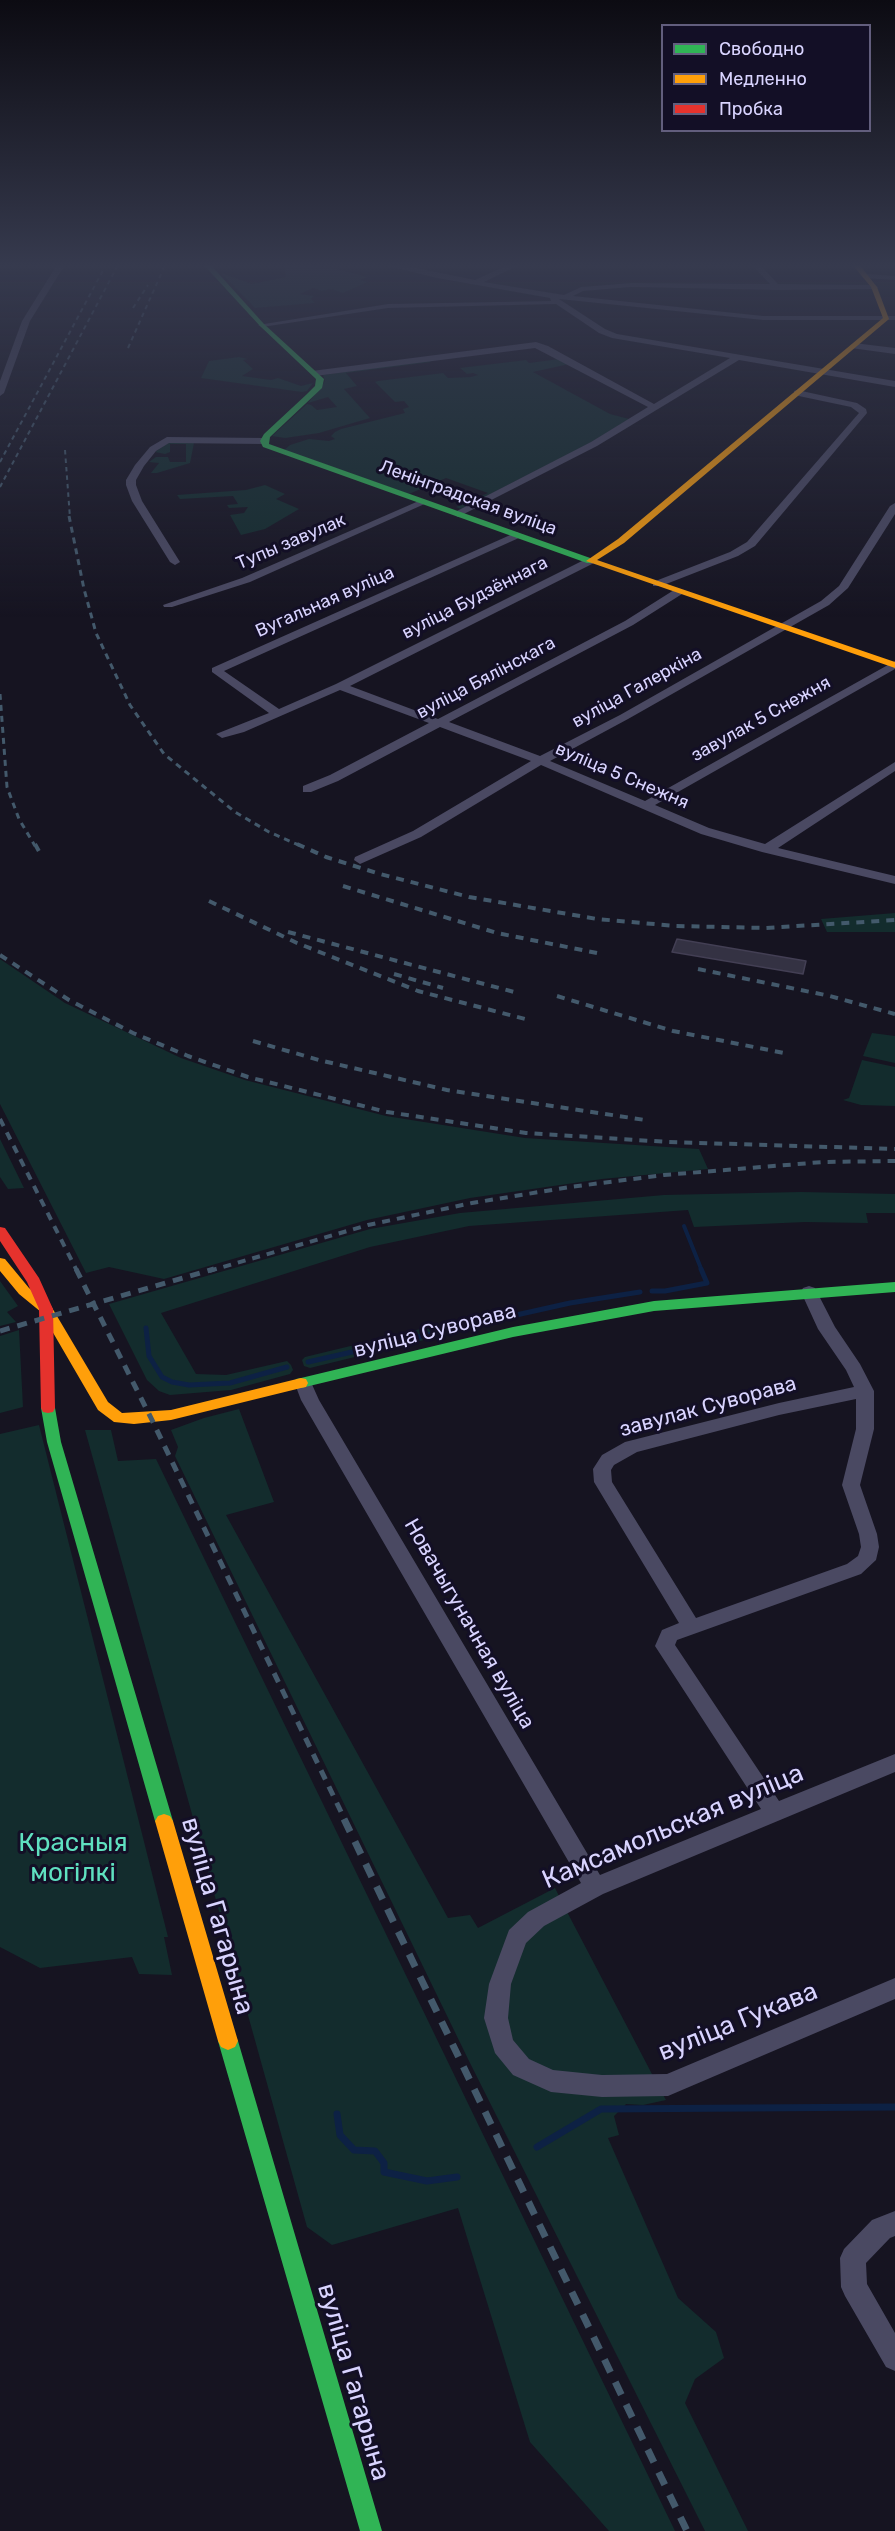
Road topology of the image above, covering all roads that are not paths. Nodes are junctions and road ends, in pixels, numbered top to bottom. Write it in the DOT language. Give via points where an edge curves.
graph roads {
  1 [pos="320,381"];
  2 [pos="606,381"];
  3 [pos="697,381"];
  4 [pos="811,381"];
  5 [pos="879,381"];
  6 [pos="895,384"];
  7 [pos="797,393"];
  8 [pos="654,407"];
  9 [pos="264,441"];
  10 [pos="424,502"];
  11 [pos="895,506"];
  12 [pos="458,514"];
  13 [pos="517,535"];
  14 [pos="590,561"];
  15 [pos="176,562"];
  16 [pos="657,584"];
  17 [pos="678,592"];
  18 [pos="168,605"];
  19 [pos="783,627"];
  20 [pos="895,665"];
  21 [pos="340,686"];
  22 [pos="278,713"];
  23 [pos="438,723"];
  24 [pos="222,734"];
  25 [pos="541,761"];
  26 [pos="895,766"];
  27 [pos="307,789"];
  28 [pos="645,806"];
  29 [pos="767,849"];
  30 [pos="360,860"];
  31 [pos="895,880"];
  32 [pos="0,1231"];
  33 [pos="0,1262"];
  34 [pos="895,1287"];
  35 [pos="809,1292"];
  36 [pos="46,1309"];
  37 [pos="304,1384"];
  38 [pos="865,1391"];
  39 [pos="692,1628"];
  40 [pos="895,1763"];
  41 [pos="775,1813"];
  42 [pos="595,1887"];
  43 [pos="895,1988"];
  44 [pos="503,2045"];
  45 [pos="895,2223"];
  46 [pos="895,2358"];
  47 [pos="371,2531"];
  1 -- 9 [label="street"];
  2 -- 8 [label="street"];
  3 -- 8 [label="street"];
  4 -- 7 [label="street, вуліца Будзённага"];
  5 -- 6 [label="street"];
  7 -- 14 [label="street, вуліца Будзённага" via="621,541"];
  7 -- 16 [label="street" via="854,405 863,411 751,544"];
  8 -- 12 [label="street" via="594,444"];
  9 -- 10 [label="street, Ленінградская вуліца" via="272,448"];
  9 -- 15 [label="street, Ленінградская вуліца" via="175,439 162,442 148,455 130,480 131,486"];
  10 -- 12 [label="street, Ленінградская вуліца"];
  10 -- 18 [label="street, Тупы завулак" via="246,580"];
  11 -- 19 [label="street, вуліца Галеркіна" via="843,588"];
  12 -- 13 [label="street, Ленінградская вуліца"];
  13 -- 14 [label="street, Ленінградская вуліца"];
  13 -- 22 [label="street, Вугальная вуліца" via="216,670"];
  14 -- 16 [label="street, Ленінградская вуліца"];
  14 -- 21 [label="street, вуліца Будзённага"];
  16 -- 17 [label="street, Ленінградская вуліца"];
  17 -- 19 [label="street, Ленінградская вуліца"];
  17 -- 23 [label="street, вуліца Бялінскага" via="629,623"];
  19 -- 20 [label="street, Ленінградская вуліца"];
  19 -- 25 [label="street, вуліца Галеркіна"];
  20 -- 28 [label="street, завулак 5 Снежня"];
  21 -- 22 [label="street, вуліца Будзённага"];
  21 -- 23 [label="street, вуліца 5 Снежня"];
  22 -- 24 [label="street, вуліца Будзённага"];
  23 -- 25 [label="street, вуліца 5 Снежня"];
  23 -- 27 [label="street, вуліца Бялінскага"];
  25 -- 28 [label="street, вуліца 5 Снежня"];
  25 -- 30 [label="street, вуліца Галеркіна" via="417,834"];
  26 -- 29 [label="street"];
  28 -- 29 [label="street, вуліца 5 Снежня" via="705,831"];
  29 -- 31 [label="street, вуліца 5 Снежня"];
  32 -- 36 [label="street, вуліца Гагарына" via="34,1281"];
  33 -- 36 [label="street" via="24,1291"];
  34 -- 35 [label="street, вуліца Суворава"];
  35 -- 37 [label="street, вуліца Суворава" via="654,1306 513,1332"];
  35 -- 38 [label="street"];
  36 -- 37 [label="street, вуліца Суворава" via="103,1406 119,1418 171,1415"];
  36 -- 47 [label="street, вуліца Гагарына" via="48,1413 54,1442"];
  37 -- 42 [label="street, Новачыгуначная вуліца"];
  38 -- 39 [label="street" via="865,1429 851,1485 868,1534 866,1560 854,1569"];
  38 -- 39 [label="street, завулак Суворава" via="631,1447 608,1460 602,1469 603,1482"];
  39 -- 41 [label="street" via="669,1635 665,1646"];
  40 -- 41 [label="street, Камсамольская вуліца"];
  41 -- 42 [label="street, Камсамольская вуліца"];
  42 -- 44 [label="street, Камсамольская вуліца" via="536,1919 517,1937 500,1984 496,2018"];
  43 -- 44 [label="street, вуліца Гукава" via="668,2085 602,2086 551,2081 521,2067"];
  45 -- 46 [label="street" via="880,2229 853,2258 854,2287"];
}
